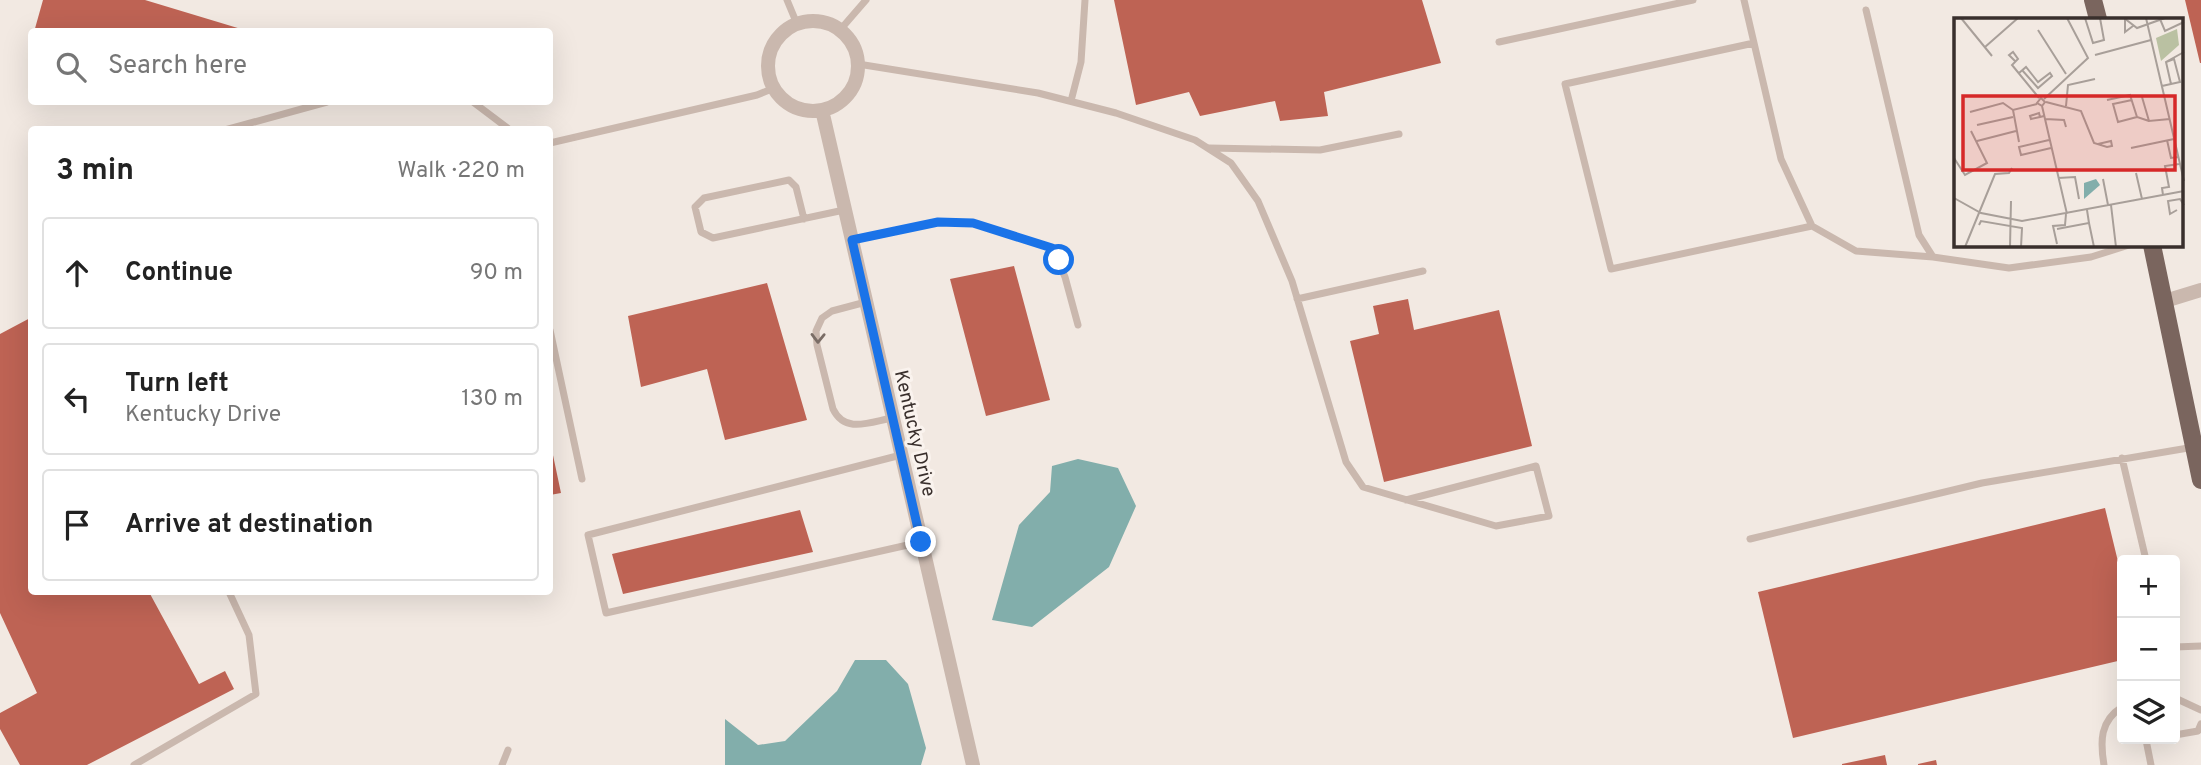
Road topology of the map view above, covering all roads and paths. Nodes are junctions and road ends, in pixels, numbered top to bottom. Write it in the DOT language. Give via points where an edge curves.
graph roads {
  1 [pos="787,0"];
  2 [pos="866,0"];
  3 [pos="1085,0"];
  4 [pos="1693,0"];
  5 [pos="1744,0"];
  6 [pos="2093,0"];
  7 [pos="1867,10"];
  8 [pos="2098,18"];
  9 [pos="797,24"];
  10 [pos="840,30"];
  11 [pos="1499,42"];
  12 [pos="1754,43"];
  13 [pos="858,64"];
  14 [pos="774,88"];
  15 [pos="1071,101"];
  16 [pos="316,105"];
  17 [pos="477,105"];
  18 [pos="822,110"];
  19 [pos="240,126"];
  20 [pos="505,126"];
  21 [pos="1399,134"];
  22 [pos="553,142"];
  23 [pos="1208,148"];
  24 [pos="845,210"];
  25 [pos="804,219"];
  26 [pos="1812,226"];
  27 [pos="852,240"];
  28 [pos="2123,247"];
  29 [pos="2152,247"];
  30 [pos="1933,257"];
  31 [pos="1423,271"];
  32 [pos="2201,290"];
  33 [pos="1297,299"];
  34 [pos="2165,300"];
  35 [pos="866,302"];
  36 [pos="1079,325"];
  37 [pos="554,369"];
  38 [pos="892,418"];
  39 [pos="2194,446"];
  40 [pos="901,455"];
  41 [pos="2122,458"];
  42 [pos="582,479"];
  43 [pos="2201,480"];
  44 [pos="1406,500"];
  45 [pos="1750,539"];
  46 [pos="921,542"];
  47 [pos="2145,555"];
  48 [pos="230,595"];
  49 [pos="2201,646"];
  50 [pos="2180,647"];
  51 [pos="2180,700"];
  52 [pos="2201,710"];
  53 [pos="2117,711"];
  54 [pos="2201,724"];
  55 [pos="2180,734"];
  56 [pos="2147,744"];
  57 [pos="508,750"];
  58 [pos="134,765"];
  59 [pos="502,765"];
  60 [pos="973,765"];
  61 [pos="2104,765"];
  62 [pos="2151,765"];
  1 -- 9 [label="lane"];
  2 -- 10 [label="lane"];
  3 -- 15 [label="lane" via="1081,62"];
  4 -- 11 [label="lane"];
  5 -- 12 [label="lane"];
  6 -- 8 [label="main road"];
  7 -- 30 [label="lane" via="1919,234"];
  9 -- 10 [label="street" via="827,23"];
  9 -- 14 [label="street" via="774,44 769,58"];
  10 -- 13 [label="street" via="850,39"];
  12 -- 26 [label="lane" via="1781,159"];
  12 -- 26 [label="lane" via="1565,83 1611,269"];
  13 -- 15 [label="lane"];
  13 -- 18 [label="street" via="849,94"];
  14 -- 18 [label="street" via="786,102 803,110"];
  14 -- 22 [label="lane"];
  15 -- 23 [label="lane"];
  16 -- 19 [label="lane"];
  17 -- 20 [label="lane"];
  18 -- 24 [label="street, Kentucky Drive"];
  21 -- 23 [label="lane" via="1320,150"];
  23 -- 33 [label="lane" via="1231,163 1258,201"];
  24 -- 25 [label="lane"];
  24 -- 27 [label="street, Kentucky Drive"];
  25 -- 25 [label="lane" via="713,239 701,232 695,207 704,198 789,180 796,187"];
  26 -- 30 [label="lane" via="1856,251"];
  27 -- 35 [label="street, Kentucky Drive"];
  27 -- 36 [label="lane" via="938,222 973,223 1052,248"];
  28 -- 30 [label="lane" via="2091,257 2009,268"];
  29 -- 34 [label="main road"];
  31 -- 33 [label="lane"];
  32 -- 34 [label="street"];
  33 -- 44 [label="lane" via="1346,461 1363,487"];
  34 -- 39 [label="main road"];
  35 -- 38 [label="street, Kentucky Drive"];
  35 -- 38 [label="lane, one-way" via="822,318 816,331 817,345 837,418 858,425"];
  37 -- 42 [label="lane"];
  38 -- 40 [label="street, Kentucky Drive"];
  39 -- 41 [label="lane"];
  39 -- 43 [label="main road"];
  40 -- 46 [label="street, Kentucky Drive"];
  40 -- 46 [label="lane" via="588,535 606,613"];
  41 -- 45 [label="lane" via="1982,483"];
  41 -- 47 [label="lane"];
  44 -- 44 [label="lane" via="1536,466 1549,516 1496,526"];
  46 -- 60 [label="street, Kentucky Drive"];
  48 -- 58 [label="lane" via="249,635 256,694"];
  49 -- 50 [label="lane"];
  51 -- 52 [label="lane"];
  53 -- 61 [label="lane" via="2103,727"];
  54 -- 55 [label="lane" via="2198,730"];
  56 -- 62 [label="lane"];
  57 -- 59 [label="lane"];
}
